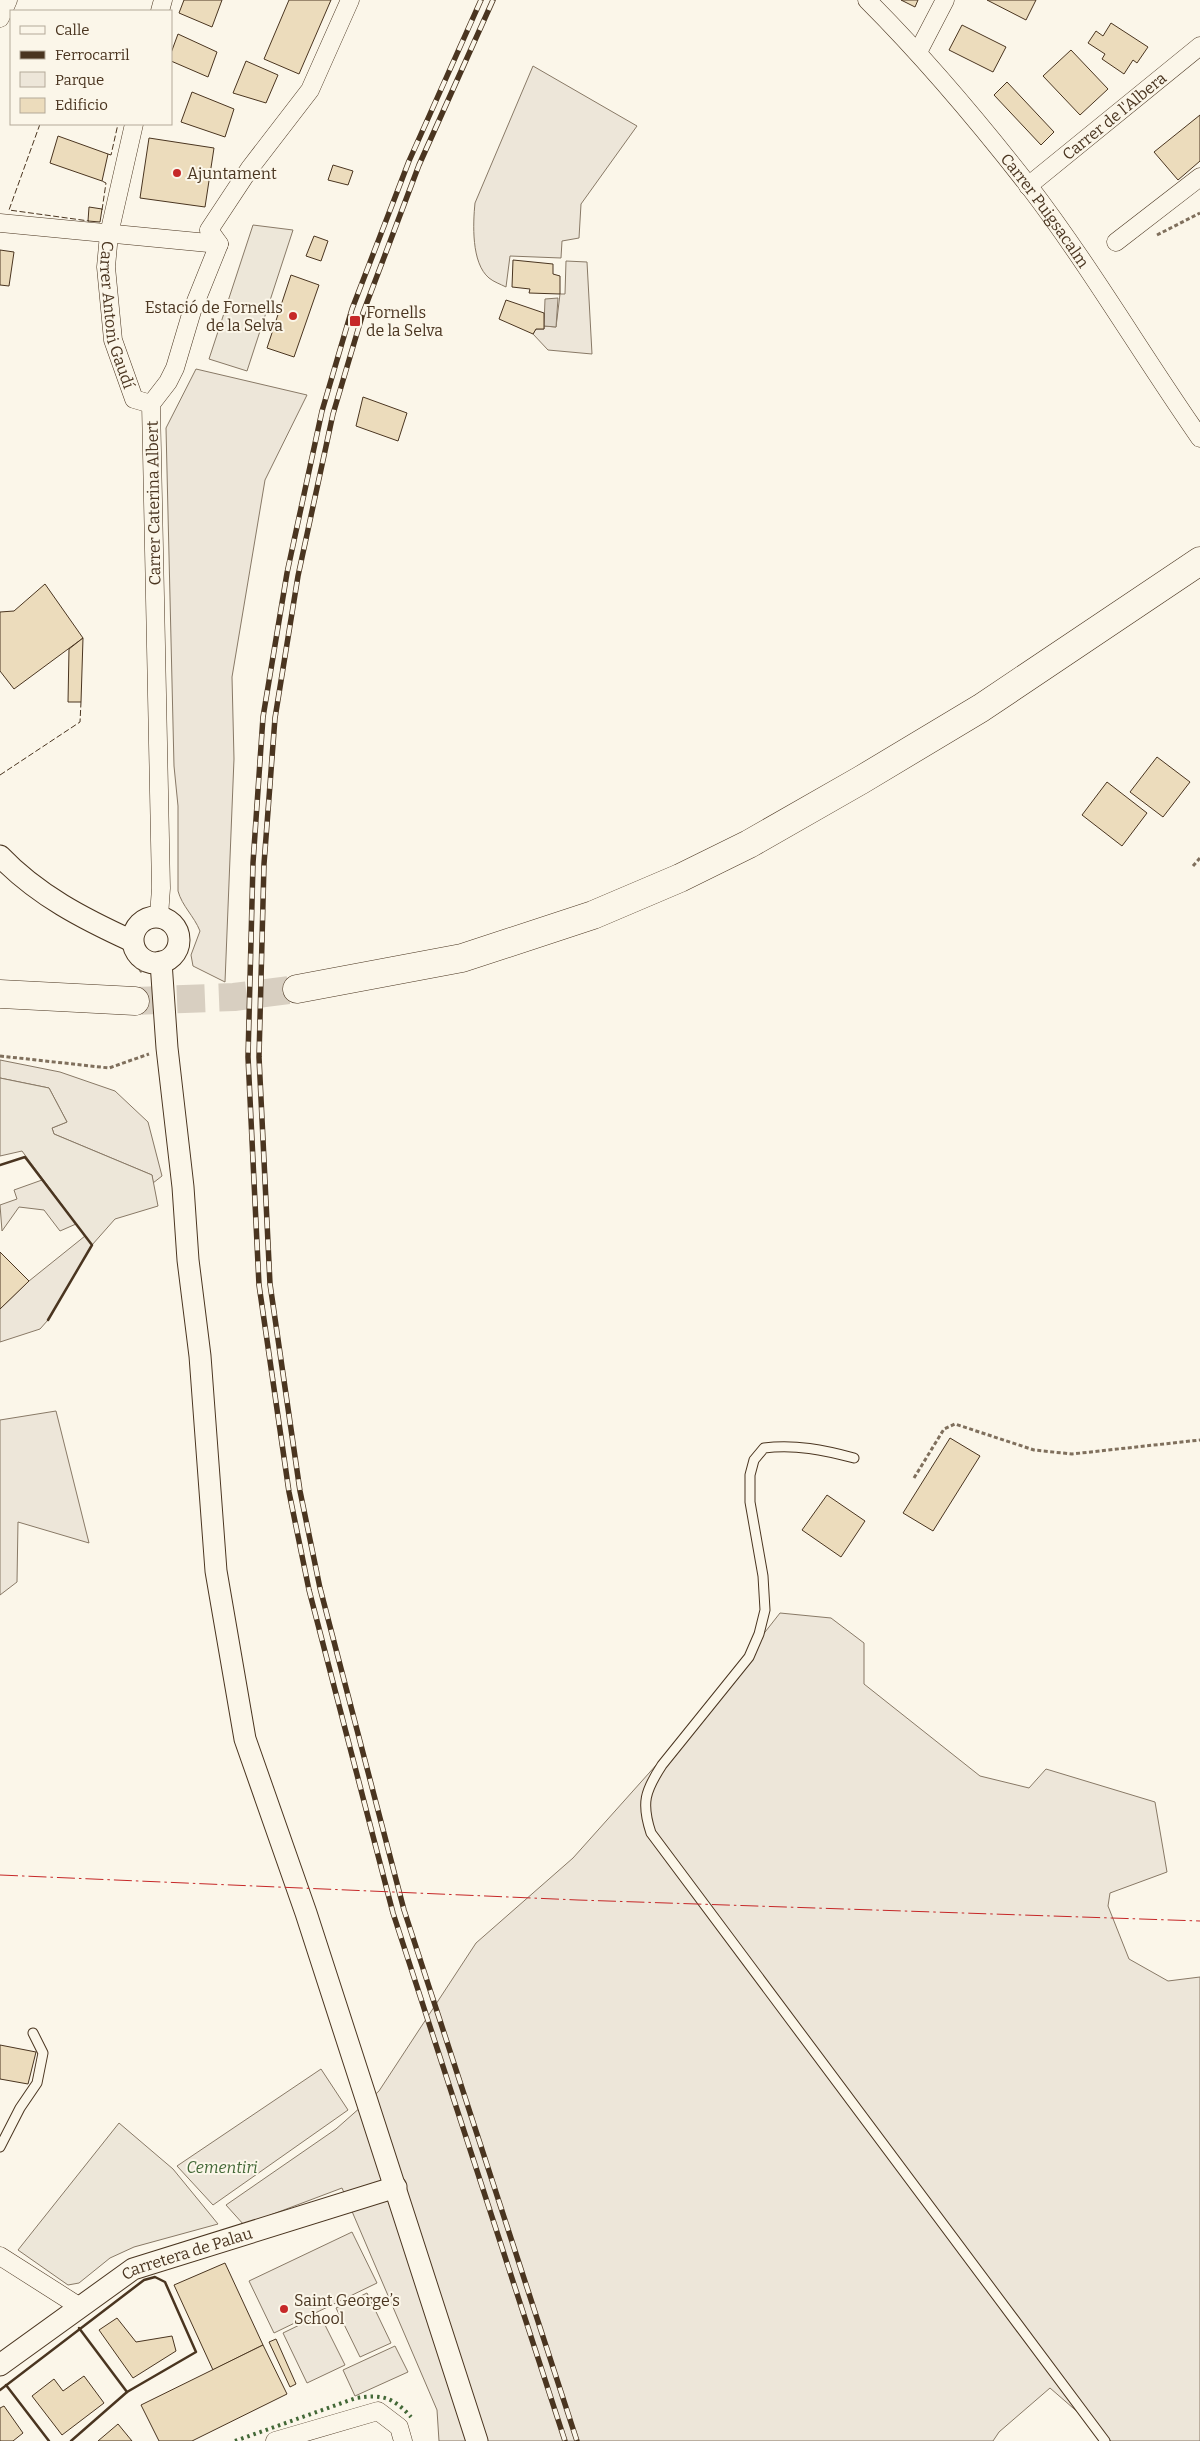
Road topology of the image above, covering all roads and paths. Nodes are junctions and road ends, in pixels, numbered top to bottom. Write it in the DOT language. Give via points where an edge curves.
graph roads {
  1 [pos="8,0"];
  2 [pos="350,0"];
  3 [pos="867,0"];
  4 [pos="945,0"];
  5 [pos="0,18"];
  6 [pos="1200,46"];
  7 [pos="918,52"];
  8 [pos="134,125"];
  9 [pos="1200,177"];
  10 [pos="1028,186"];
  11 [pos="0,223"];
  12 [pos="109,234"];
  13 [pos="1116,242"];
  14 [pos="219,244"];
  15 [pos="151,404"];
  16 [pos="1200,438"];
  17 [pos="1200,561"];
  18 [pos="0,856"];
  19 [pos="1200,858"];
  20 [pos="1193,866"];
  21 [pos="159,916"];
  22 [pos="132,941"];
  23 [pos="161,962"];
  24 [pos="297,989"];
  25 [pos="0,994"];
  26 [pos="135,1001"];
  27 [pos="167,1048"];
  28 [pos="0,1056"];
  29 [pos="1200,1440"];
  30 [pos="854,1458"];
  31 [pos="914,1478"];
  32 [pos="33,2033"];
  33 [pos="0,2147"];
  34 [pos="396,2187"];
  35 [pos="0,2256"];
  36 [pos="80,2307"];
  37 [pos="0,2365"];
  38 [pos="276,2441"];
  39 [pos="403,2441"];
  40 [pos="477,2441"];
  41 [pos="1105,2441"];
  1 -- 5 [label="street"];
  2 -- 14 [label="street" via="310,90 250,168 209,230"];
  3 -- 7 [label="street, Carrer Puigsacalm"];
  4 -- 7 [label="street"];
  6 -- 10 [label="street, Carrer de l'Albera"];
  7 -- 10 [label="street, Carrer Puigsacalm"];
  8 -- 12 [label="street, Carrer Antoni Gaudí"];
  9 -- 13 [label="street"];
  10 -- 16 [label="street, Carrer Puigsacalm"];
  11 -- 12 [label="street"];
  12 -- 14 [label="street"];
  12 -- 15 [label="street, Carrer Antoni Gaudí" via="106,267 113,340 134,399"];
  14 -- 15 [label="street, Carrer Caterina Albert" via="192,311 175,368"];
  15 -- 21 [label="street, Carrer Caterina Albert" via="161,878"];
  17 -- 24 [label="highway" via="973,712 861,780 680,878 593,915 462,958"];
  18 -- 22 [label="street" via="52,899"];
  19 -- 20 [label="path"];
  21 -- 22 [label="street" via="140,922"];
  21 -- 23 [label="street" via="172,922 179,939 172,956"];
  22 -- 23 [label="street" via="142,958 148,962"];
  23 -- 27 [label="street"];
  25 -- 26 [label="highway"];
  27 -- 28 [label="path" via="109,1068"];
  27 -- 34 [label="street" via="200,1356 216,1571 245,1739"];
  29 -- 31 [label="path" via="1072,1454 1034,1450 955,1424 944,1429"];
  30 -- 41 [label="lane" via="786,1445 764,1448 754,1460 750,1475 750,1502 763,1576 765,1610 759,1634 749,1657 653,1779 644,1796 646,1818 651,1833"];
  32 -- 33 [label="lane" via="43,2053 37,2083"];
  34 -- 36 [label="street, Carretera de Palau" via="133,2268"];
  34 -- 40 [label="street"];
  35 -- 36 [label="street"];
  36 -- 37 [label="street, Carretera de Palau"];
  38 -- 39 [label="street" via="378,2411 399,2427"];
}
